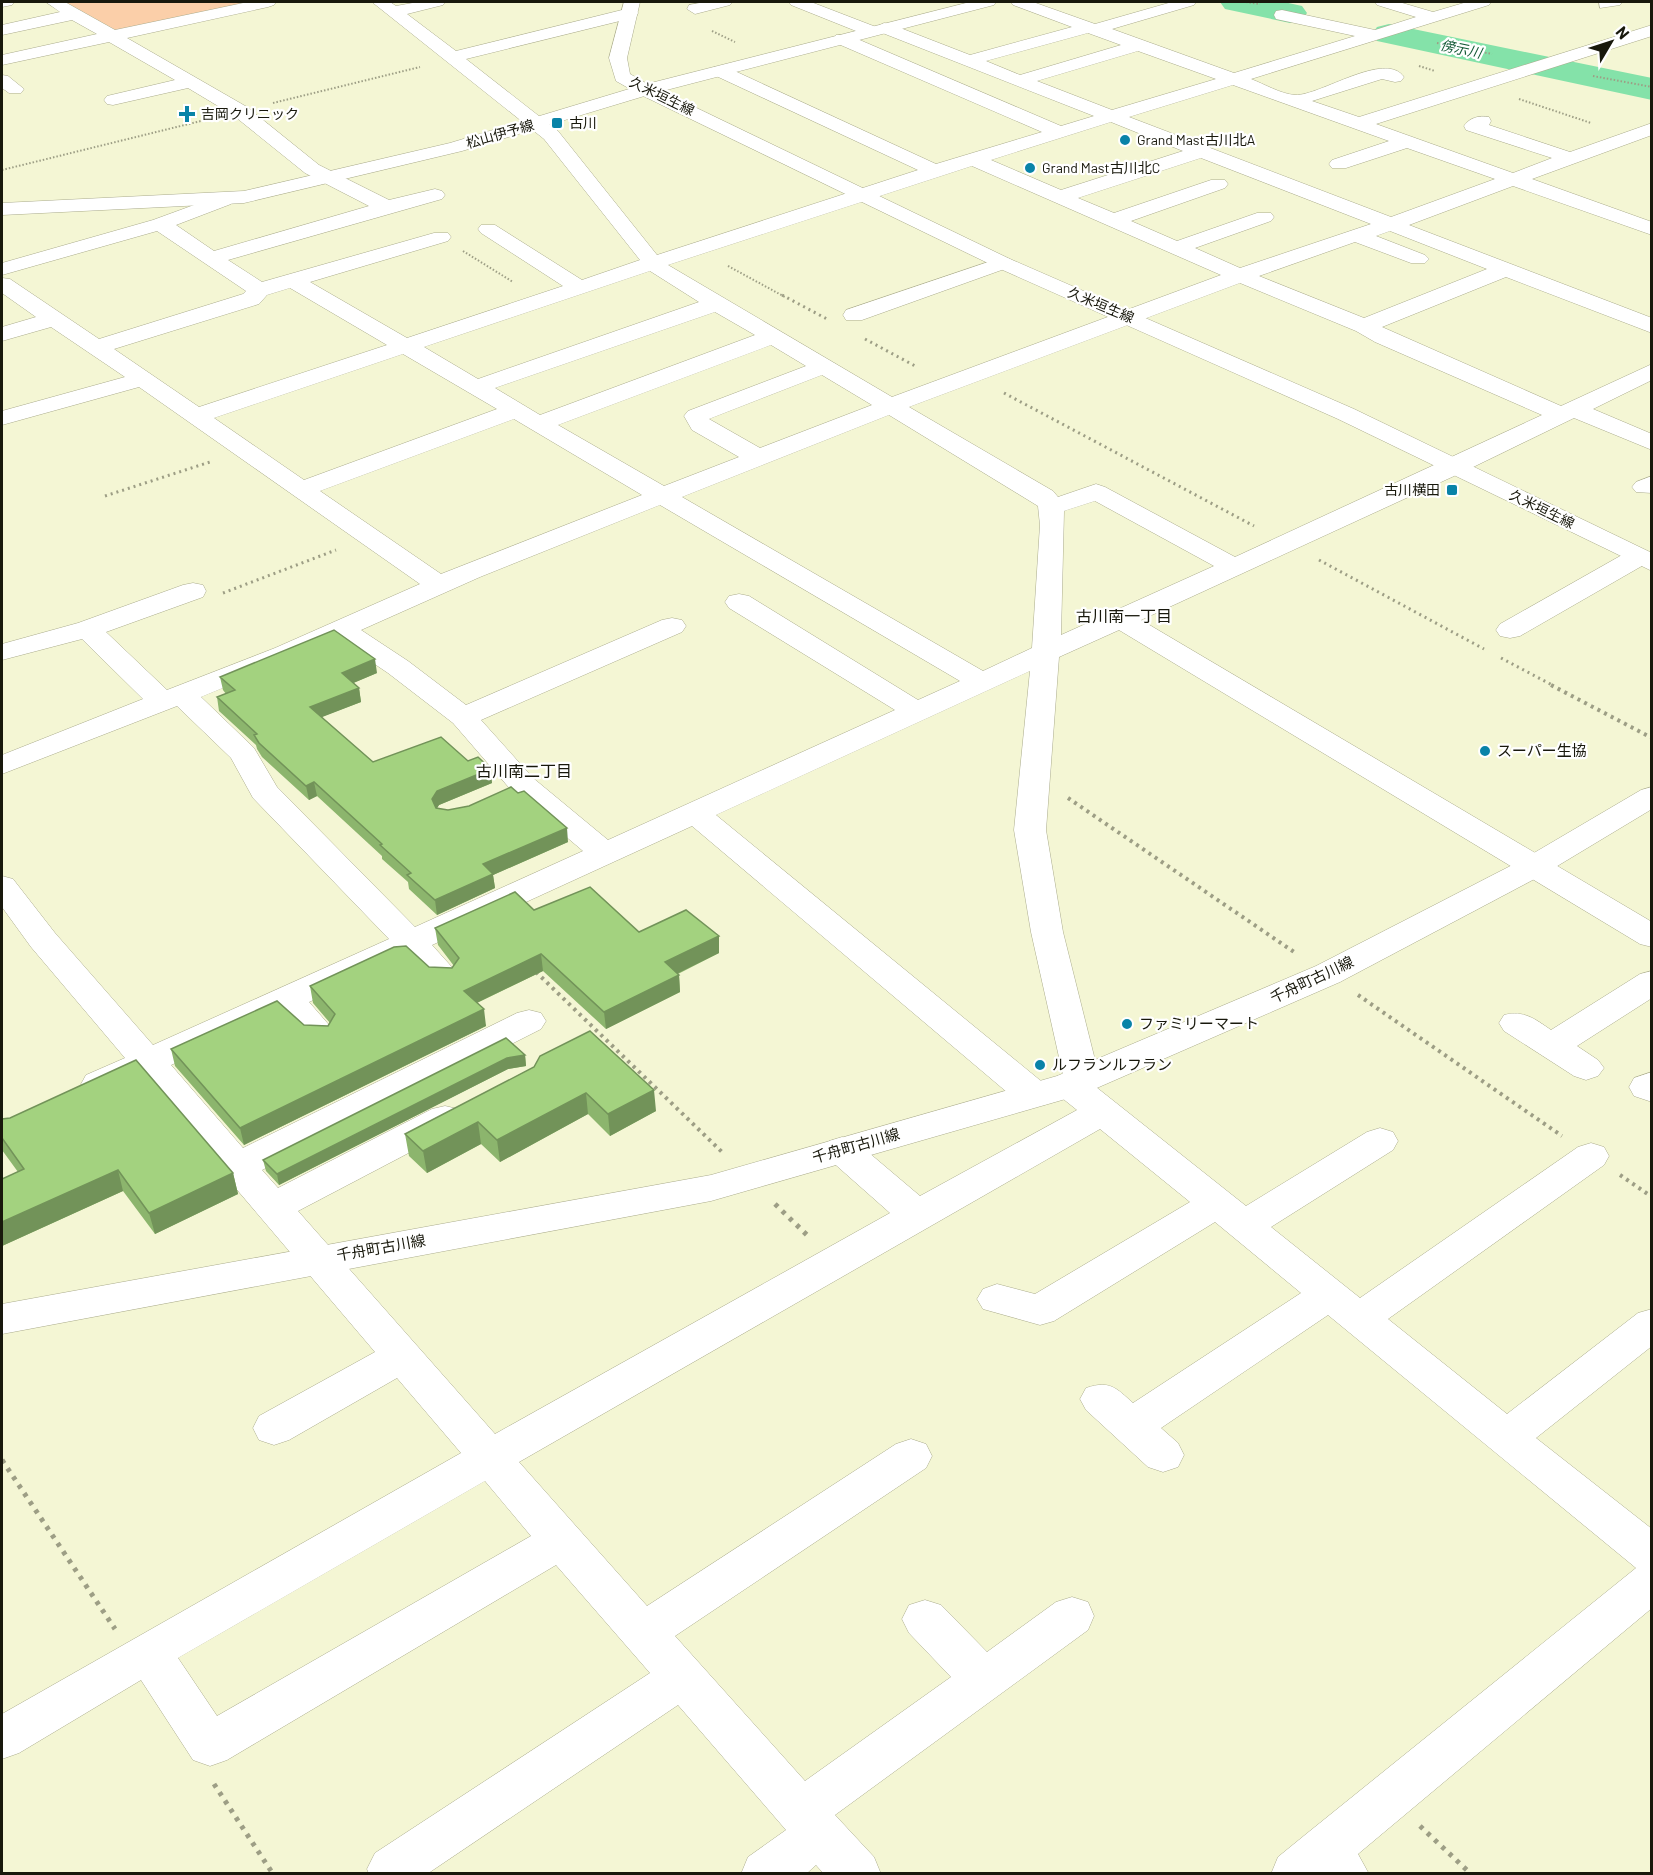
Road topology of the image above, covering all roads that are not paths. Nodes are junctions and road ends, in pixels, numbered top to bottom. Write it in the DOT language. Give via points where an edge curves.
graph roads {
  1 [pos="6,2"];
  2 [pos="54,2"];
  3 [pos="268,2"];
  4 [pos="437,2"];
  5 [pos="724,2"];
  6 [pos="797,2"];
  7 [pos="988,2"];
  8 [pos="1019,2"];
  9 [pos="1188,2"];
  10 [pos="1383,2"];
  11 [pos="1483,2"];
  12 [pos="2,3"];
  13 [pos="387,7"];
  14 [pos="631,7"];
  15 [pos="695,9"];
  16 [pos="1288,13"];
  17 [pos="76,14"];
  18 [pos="1432,17"];
  19 [pos="1092,28"];
  20 [pos="878,29"];
  21 [pos="2,30"];
  22 [pos="1652,30"];
  23 [pos="1380,33"];
  24 [pos="113,35"];
  25 [pos="842,39"];
  26 [pos="1138,45"];
  27 [pos="453,57"];
  28 [pos="2,60"];
  29 [pos="972,60"];
  30 [pos="720,71"];
  31 [pos="1395,77"];
  32 [pos="1233,79"];
  33 [pos="1021,80"];
  34 [pos="191,82"];
  35 [pos="645,90"];
  36 [pos="113,100"];
  37 [pos="1294,101"];
  38 [pos="1112,117"];
  39 [pos="1350,121"];
  40 [pos="1482,121"];
  41 [pos="537,123"];
  42 [pos="1317,128"];
  43 [pos="1652,128"];
  44 [pos="1061,133"];
  45 [pos="1630,136"];
  46 [pos="1406,142"];
  47 [pos="1652,143"];
  48 [pos="1202,151"];
  49 [pos="1570,158"];
  50 [pos="973,159"];
  51 [pos="1339,164"];
  52 [pos="936,171"];
  53 [pos="332,178"];
  54 [pos="1510,180"];
  55 [pos="1218,184"];
  56 [pos="859,194"];
  57 [pos="435,195"];
  58 [pos="1060,197"];
  59 [pos="224,200"];
  60 [pos="387,207"];
  61 [pos="2,209"];
  62 [pos="1264,217"];
  63 [pos="1113,220"];
  64 [pos="160,224"];
  65 [pos="1392,224"];
  66 [pos="488,229"];
  67 [pos="1652,229"];
  68 [pos="1357,236"];
  69 [pos="441,237"];
  70 [pos="1176,248"];
  71 [pos="212,258"];
  72 [pos="1418,259"];
  73 [pos="653,263"];
  74 [pos="1003,263"];
  75 [pos="2,269"];
  76 [pos="1507,269"];
  77 [pos="1238,275"];
  78 [pos="292,280"];
  79 [pos="2,284"];
  80 [pos="581,288"];
  81 [pos="259,290"];
  82 [pos="716,304"];
  83 [pos="854,315"];
  84 [pos="1129,317"];
  85 [pos="53,319"];
  86 [pos="1364,326"];
  87 [pos="1652,326"];
  88 [pos="2,334"];
  89 [pos="771,337"];
  90 [pos="407,347"];
  91 [pos="95,348"];
  92 [pos="823,367"];
  93 [pos="1652,371"];
  94 [pos="143,379"];
  95 [pos="476,387"];
  96 [pos="889,406"];
  97 [pos="515,411"];
  98 [pos="1567,412"];
  99 [pos="196,416"];
  100 [pos="2,418"];
  101 [pos="538,424"];
  102 [pos="1652,443"];
  103 [pos="758,457"];
  104 [pos="1456,466"];
  105 [pos="299,490"];
  106 [pos="661,496"];
  107 [pos="1051,505"];
  108 [pos="1645,560"];
  109 [pos="1235,567"];
  110 [pos="439,585"];
  111 [pos="193,591"];
  112 [pos="739,602"];
  113 [pos="1120,619"];
  114 [pos="672,626"];
  115 [pos="88,629"];
  116 [pos="341,629"];
  117 [pos="1510,630"];
  118 [pos="1046,651"];
  119 [pos="2,652"];
  120 [pos="980,681"];
  121 [pos="172,698"];
  122 [pos="916,711"];
  123 [pos="463,717"];
  124 [pos="2,765"];
  125 [pos="522,784"];
  126 [pos="1652,796"];
  127 [pos="492,797"];
  128 [pos="694,812"];
  129 [pos="605,853"];
  130 [pos="1533,867"];
  131 [pos="2,886"];
  132 [pos="1652,937"];
  133 [pos="410,943"];
  134 [pos="442,975"];
  135 [pos="1652,982"];
  136 [pos="286,999"];
  137 [pos="529,1021"];
  138 [pos="1516,1023"];
  139 [pos="319,1033"];
  140 [pos="1551,1046"];
  141 [pos="149,1062"];
  142 [pos="1586,1068"];
  143 [pos="1652,1084"];
  144 [pos="1652,1090"];
  145 [pos="1072,1093"];
  146 [pos="65,1100"];
  147 [pos="470,1105"];
  148 [pos="1380,1141"];
  149 [pos="842,1150"];
  150 [pos="1591,1156"];
  151 [pos="238,1166"];
  152 [pos="273,1207"];
  153 [pos="917,1215"];
  154 [pos="1230,1215"];
  155 [pos="318,1260"];
  156 [pos="997,1299"];
  157 [pos="1344,1307"];
  158 [pos="2,1319"];
  159 [pos="1652,1324"];
  160 [pos="403,1356"];
  161 [pos="274,1428"];
  162 [pos="1506,1438"];
  163 [pos="1162,1455"];
  164 [pos="911,1456"];
  165 [pos="490,1457"];
  166 [pos="561,1539"];
  167 [pos="1652,1556"];
  168 [pos="1652,1581"];
  169 [pos="1072,1616"];
  170 [pos="925,1619"];
  171 [pos="644,1634"];
  172 [pos="141,1656"];
  173 [pos="682,1677"];
  174 [pos="984,1680"];
  175 [pos="3,1735"];
  176 [pos="811,1822"];
  177 [pos="1320,1866"];
  178 [pos="392,1869"];
  179 [pos="766,1874"];
  180 [pos="856,1874"];
  1 -- 12 [label="street"];
  2 -- 17 [label="street"];
  3 -- 24 [label="street"];
  4 -- 13 [label="street"];
  5 -- 15 [label="street"];
  6 -- 20 [label="street"];
  7 -- 20 [label="street, 松山伊予線"];
  8 -- 19 [label="street"];
  9 -- 19 [label="street"];
  10 -- 18 [label="street"];
  11 -- 18 [label="street"];
  13 -- 27 [label="street"];
  14 -- 27 [label="street"];
  14 -- 35 [label="street, 久米垣生線" via="618,58 622,77"];
  16 -- 23 [label="street"];
  17 -- 21 [label="street"];
  17 -- 24 [label="street"];
  18 -- 23 [label="street"];
  19 -- 26 [label="street"];
  19 -- 29 [label="street"];
  20 -- 25 [label="street, 松山伊予線"];
  20 -- 29 [label="street"];
  22 -- 39 [label="street"];
  23 -- 32 [label="street"];
  24 -- 28 [label="street"];
  24 -- 34 [label="street"];
  25 -- 30 [label="street, 松山伊予線"];
  25 -- 44 [label="street"];
  26 -- 32 [label="street"];
  26 -- 33 [label="street"];
  27 -- 41 [label="street"];
  29 -- 33 [label="street"];
  30 -- 35 [label="street, 松山伊予線"];
  30 -- 52 [label="street"];
  31 -- 37 [label="street" via="1382,73"];
  32 -- 37 [label="street"];
  32 -- 38 [label="street"];
  33 -- 38 [label="street"];
  34 -- 36 [label="street"];
  34 -- 53 [label="street" via="240,111 312,169"];
  35 -- 41 [label="street, 松山伊予線"];
  35 -- 56 [label="street, 久米垣生線"];
  37 -- 39 [label="street"];
  38 -- 44 [label="street"];
  38 -- 48 [label="street"];
  39 -- 42 [label="street"];
  39 -- 46 [label="street"];
  40 -- 49 [label="street" via="1473,126"];
  41 -- 53 [label="street, 松山伊予線"];
  41 -- 73 [label="street" via="551,135"];
  43 -- 45 [label="street"];
  44 -- 50 [label="street"];
  45 -- 47 [label="street"];
  45 -- 49 [label="street"];
  46 -- 51 [label="street"];
  46 -- 54 [label="street"];
  48 -- 58 [label="street"];
  48 -- 65 [label="street"];
  49 -- 54 [label="street"];
  50 -- 52 [label="street"];
  50 -- 58 [label="street"];
  52 -- 56 [label="street"];
  53 -- 59 [label="street, 松山伊予線"];
  53 -- 60 [label="street"];
  54 -- 65 [label="street"];
  54 -- 67 [label="street"];
  55 -- 63 [label="street"];
  56 -- 73 [label="street"];
  56 -- 74 [label="street, 久米垣生線"];
  57 -- 60 [label="street"];
  58 -- 63 [label="street"];
  59 -- 61 [label="street, 松山伊予線"];
  59 -- 64 [label="street"];
  60 -- 71 [label="street"];
  62 -- 70 [label="street"];
  63 -- 70 [label="street"];
  64 -- 71 [label="street"];
  64 -- 75 [label="street"];
  65 -- 68 [label="street"];
  65 -- 76 [label="street"];
  66 -- 80 [label="street"];
  68 -- 72 [label="street"];
  68 -- 77 [label="street"];
  69 -- 78 [label="street"];
  70 -- 77 [label="street"];
  71 -- 81 [label="street"];
  73 -- 80 [label="street"];
  73 -- 82 [label="street"];
  74 -- 83 [label="street"];
  74 -- 84 [label="street, 久米垣生線"];
  76 -- 86 [label="street"];
  76 -- 87 [label="street"];
  77 -- 84 [label="street"];
  77 -- 86 [label="street"];
  78 -- 81 [label="street"];
  78 -- 90 [label="street"];
  79 -- 85 [label="street"];
  80 -- 90 [label="street"];
  81 -- 91 [label="street" via="251,299"];
  82 -- 89 [label="street"];
  82 -- 95 [label="street"];
  84 -- 96 [label="street"];
  84 -- 104 [label="street, 久米垣生線"];
  85 -- 88 [label="street"];
  85 -- 91 [label="street"];
  86 -- 98 [label="street"];
  89 -- 92 [label="street"];
  89 -- 101 [label="street"];
  90 -- 95 [label="street"];
  90 -- 99 [label="street"];
  91 -- 94 [label="street"];
  92 -- 96 [label="street"];
  92 -- 103 [label="street" via="696,416 700,425"];
  93 -- 98 [label="street"];
  94 -- 99 [label="street"];
  94 -- 100 [label="street"];
  95 -- 97 [label="street"];
  96 -- 103 [label="street"];
  96 -- 107 [label="street" via="1044,496"];
  97 -- 101 [label="street"];
  97 -- 105 [label="street"];
  98 -- 102 [label="street"];
  98 -- 104 [label="street"];
  99 -- 105 [label="street"];
  101 -- 106 [label="street"];
  103 -- 106 [label="street"];
  104 -- 108 [label="street, 久米垣生線"];
  104 -- 109 [label="street"];
  105 -- 110 [label="street"];
  106 -- 110 [label="street"];
  106 -- 120 [label="street"];
  107 -- 109 [label="street" via="1096,492"];
  107 -- 118 [label="street"];
  108 -- 117 [label="street"];
  109 -- 113 [label="street"];
  110 -- 116 [label="street"];
  111 -- 115 [label="street"];
  112 -- 122 [label="street"];
  113 -- 118 [label="street"];
  113 -- 130 [label="street"];
  114 -- 123 [label="street" via="629,655"];
  115 -- 119 [label="street"];
  115 -- 121 [label="street"];
  116 -- 121 [label="street"];
  116 -- 123 [label="street"];
  118 -- 120 [label="street"];
  118 -- 145 [label="street" via="1030,830"];
  120 -- 122 [label="street"];
  121 -- 124 [label="street"];
  121 -- 133 [label="street" via="243,754 264,792"];
  122 -- 128 [label="street"];
  123 -- 125 [label="street"];
  125 -- 127 [label="street"];
  125 -- 129 [label="street"];
  126 -- 130 [label="street, 千舟町古川線"];
  128 -- 129 [label="street"];
  128 -- 145 [label="street"];
  129 -- 133 [label="street"];
  130 -- 132 [label="street"];
  130 -- 145 [label="street, 千舟町古川線" via="1328,974"];
  131 -- 141 [label="street" via="43,940"];
  133 -- 134 [label="street"];
  133 -- 136 [label="street"];
  135 -- 140 [label="street"];
  136 -- 139 [label="street"];
  136 -- 141 [label="street"];
  137 -- 151 [label="street"];
  138 -- 140 [label="street"];
  140 -- 142 [label="street"];
  141 -- 146 [label="street"];
  141 -- 151 [label="street"];
  143 -- 144 [label="street" via="1647,1087"];
  145 -- 149 [label="street, 千舟町古川線"];
  145 -- 153 [label="street"];
  145 -- 154 [label="street"];
  147 -- 152 [label="street"];
  148 -- 154 [label="street"];
  149 -- 153 [label="street"];
  149 -- 155 [label="street, 千舟町古川線" via="711,1188"];
  150 -- 157 [label="street"];
  151 -- 152 [label="street"];
  152 -- 155 [label="street"];
  153 -- 165 [label="street"];
  154 -- 156 [label="street" via="1040,1310"];
  154 -- 157 [label="street"];
  155 -- 158 [label="street, 千舟町古川線"];
  155 -- 160 [label="street"];
  157 -- 162 [label="street"];
  157 -- 163 [label="street" via="1116,1413"];
  159 -- 162 [label="street"];
  160 -- 161 [label="street"];
  160 -- 165 [label="street"];
  162 -- 167 [label="street"];
  164 -- 171 [label="street"];
  165 -- 166 [label="street"];
  165 -- 172 [label="street"];
  166 -- 171 [label="street"];
  166 -- 172 [label="street" via="210,1745"];
  168 -- 177 [label="street" via="1389,1796"];
  169 -- 174 [label="street"];
  170 -- 174 [label="street"];
  171 -- 173 [label="street"];
  172 -- 175 [label="street"];
  173 -- 176 [label="street"];
  173 -- 178 [label="street"];
  174 -- 176 [label="street"];
  176 -- 179 [label="street"];
  176 -- 180 [label="street"];
}
